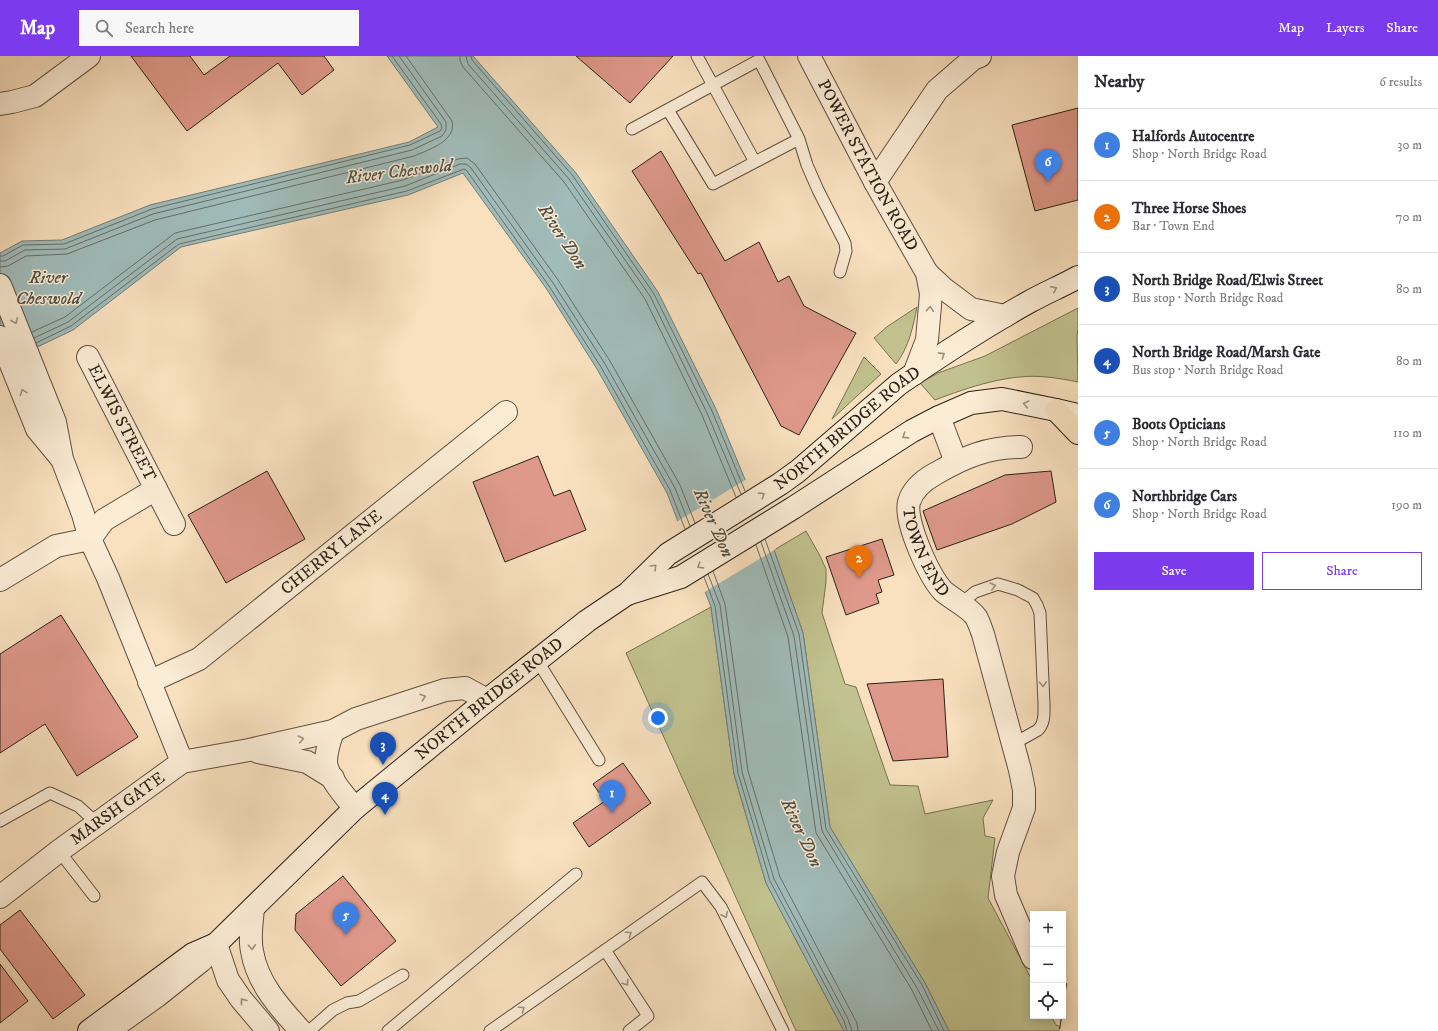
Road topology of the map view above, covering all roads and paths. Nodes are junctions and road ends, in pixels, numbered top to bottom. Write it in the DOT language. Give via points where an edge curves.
graph roads {
  1 [pos="89,56"];
  2 [pos="697,56"];
  3 [pos="809,56"];
  4 [pos="980,56"];
  5 [pos="762,57"];
  6 [pos="714,84"];
  7 [pos="0,104"];
  8 [pos="668,110"];
  9 [pos="632,129"];
  10 [pos="799,139"];
  11 [pos="755,162"];
  12 [pos="875,182"];
  13 [pos="840,272"];
  14 [pos="926,273"];
  15 [pos="1078,277"];
  16 [pos="0,285"];
  17 [pos="1005,316"];
  18 [pos="0,337"];
  19 [pos="88,357"];
  20 [pos="914,374"];
  21 [pos="1056,410"];
  22 [pos="506,412"];
  23 [pos="1078,415"];
  24 [pos="939,417"];
  25 [pos="46,425"];
  26 [pos="1078,433"];
  27 [pos="1021,447"];
  28 [pos="956,462"];
  29 [pos="156,489"];
  30 [pos="174,524"];
  31 [pos="90,539"];
  32 [pos="0,580"];
  33 [pos="626,594"];
  34 [pos="960,604"];
  35 [pos="537,660"];
  36 [pos="149,682"];
  37 [pos="487,700"];
  38 [pos="333,732"];
  39 [pos="1013,744"];
  40 [pos="249,750"];
  41 [pos="599,760"];
  42 [pos="182,762"];
  43 [pos="332,778"];
  44 [pos="355,808"];
  45 [pos="0,821"];
  46 [pos="97,823"];
  47 [pos="59,851"];
  48 [pos="576,874"];
  49 [pos="94,896"];
  50 [pos="0,897"];
  51 [pos="253,908"];
  52 [pos="216,944"];
  53 [pos="605,950"];
  54 [pos="1030,951"];
  55 [pos="403,975"];
  56 [pos="1078,985"];
  57 [pos="293,1026"];
  58 [pos="89,1031"];
  59 [pos="108,1031"];
  60 [pos="268,1031"];
  61 [pos="309,1031"];
  62 [pos="388,1031"];
  63 [pos="490,1031"];
  64 [pos="629,1031"];
  65 [pos="783,1031"];
  66 [pos="1071,1031"];
  1 -- 7 [label="street" via="35,96"];
  2 -- 6 [label="lane"];
  3 -- 12 [label="street, POWER STATION ROAD"];
  4 -- 12 [label="street" via="937,90"];
  5 -- 6 [label="lane"];
  5 -- 10 [label="lane"];
  6 -- 8 [label="lane"];
  6 -- 11 [label="lane"];
  8 -- 9 [label="lane"];
  8 -- 11 [label="lane" via="713,184"];
  10 -- 11 [label="lane"];
  10 -- 13 [label="lane" via="818,190 845,243 846,251"];
  12 -- 14 [label="street, POWER STATION ROAD"];
  14 -- 17 [label="street, POWER STATION ROAD" via="971,309"];
  20 -- 14 [label="street, POWER STATION ROAD, one-way" via="927,340 931,294"];
  17 -- 15 [label="street, NORTH BRIDGE ROAD, one-way"];
  16 -- 25 [label="street, one-way"];
  20 -- 17 [label="street, NORTH BRIDGE ROAD, one-way"];
  25 -- 18 [label="street, one-way"];
  19 -- 29 [label="street, ELWIS STREET"];
  33 -- 20 [label="street, NORTH BRIDGE ROAD, one-way" via="668,554 780,484 804,466"];
  21 -- 23 [label="street, NORTH BRIDGE ROAD"];
  21 -- 24 [label="street, NORTH BRIDGE ROAD, one-way" via="1002,399 971,403"];
  21 -- 26 [label="highway"];
  22 -- 36 [label="street, CHERRY LANE" via="199,659"];
  24 -- 28 [label="street"];
  24 -- 33 [label="street, NORTH BRIDGE ROAD, one-way" via="912,431 681,577"];
  25 -- 31 [label="street" via="62,459"];
  27 -- 28 [label="street, TOWN END" via="994,449"];
  28 -- 34 [label="street, TOWN END" via="920,485 911,496 908,516 931,573 943,591"];
  29 -- 30 [label="street, ELWIS STREET"];
  29 -- 31 [label="street, ELWIS STREET" via="104,520"];
  31 -- 32 [label="street" via="56,546"];
  31 -- 36 [label="street"];
  33 -- 35 [label="street, NORTH BRIDGE ROAD"];
  34 -- 39 [label="street, TOWN END" via="976,617 983,634"];
  34 -- 39 [label="lane, TOWN END, one-way" via="975,592 998,584 1033,598 1037,605 1040,614 1044,718 1038,730"];
  35 -- 37 [label="street, NORTH BRIDGE ROAD"];
  35 -- 41 [label="lane"];
  36 -- 42 [label="street"];
  38 -- 37 [label="street, MARSH GATE, one-way" via="356,719 445,690 465,688"];
  37 -- 44 [label="street, NORTH BRIDGE ROAD"];
  40 -- 38 [label="street, MARSH GATE, one-way"];
  38 -- 43 [label="street, MARSH GATE" via="327,748 326,764"];
  39 -- 54 [label="street, TOWN END" via="1024,790 1024,808 1008,852 1003,876 1006,895"];
  40 -- 42 [label="street, MARSH GATE"];
  40 -- 43 [label="street, MARSH GATE" via="307,762"];
  42 -- 46 [label="street, MARSH GATE"];
  43 -- 44 [label="street, MARSH GATE"];
  44 -- 51 [label="street, NORTH BRIDGE ROAD"];
  45 -- 46 [label="lane" via="50,793 78,806"];
  46 -- 47 [label="street, MARSH GATE"];
  47 -- 49 [label="lane"];
  47 -- 50 [label="street, MARSH GATE"];
  48 -- 62 [label="lane"];
  51 -- 52 [label="street, NORTH BRIDGE ROAD"];
  51 -- 57 [label="street, one-way" via="251,950 254,963 274,1002"];
  52 -- 58 [label="street, NORTH BRIDGE ROAD" via="193,954"];
  52 -- 59 [label="street, NORTH BRIDGE ROAD" via="201,961"];
  60 -- 52 [label="street, one-way" via="228,980"];
  63 -- 53 [label="lane, one-way"];
  53 -- 64 [label="lane, one-way" via="648,1016"];
  53 -- 65 [label="lane, one-way" via="702,882 721,907"];
  55 -- 61 [label="lane" via="359,1001 347,1003 333,1010"];
  56 -- 66 [label="highway, bridge"];
}
